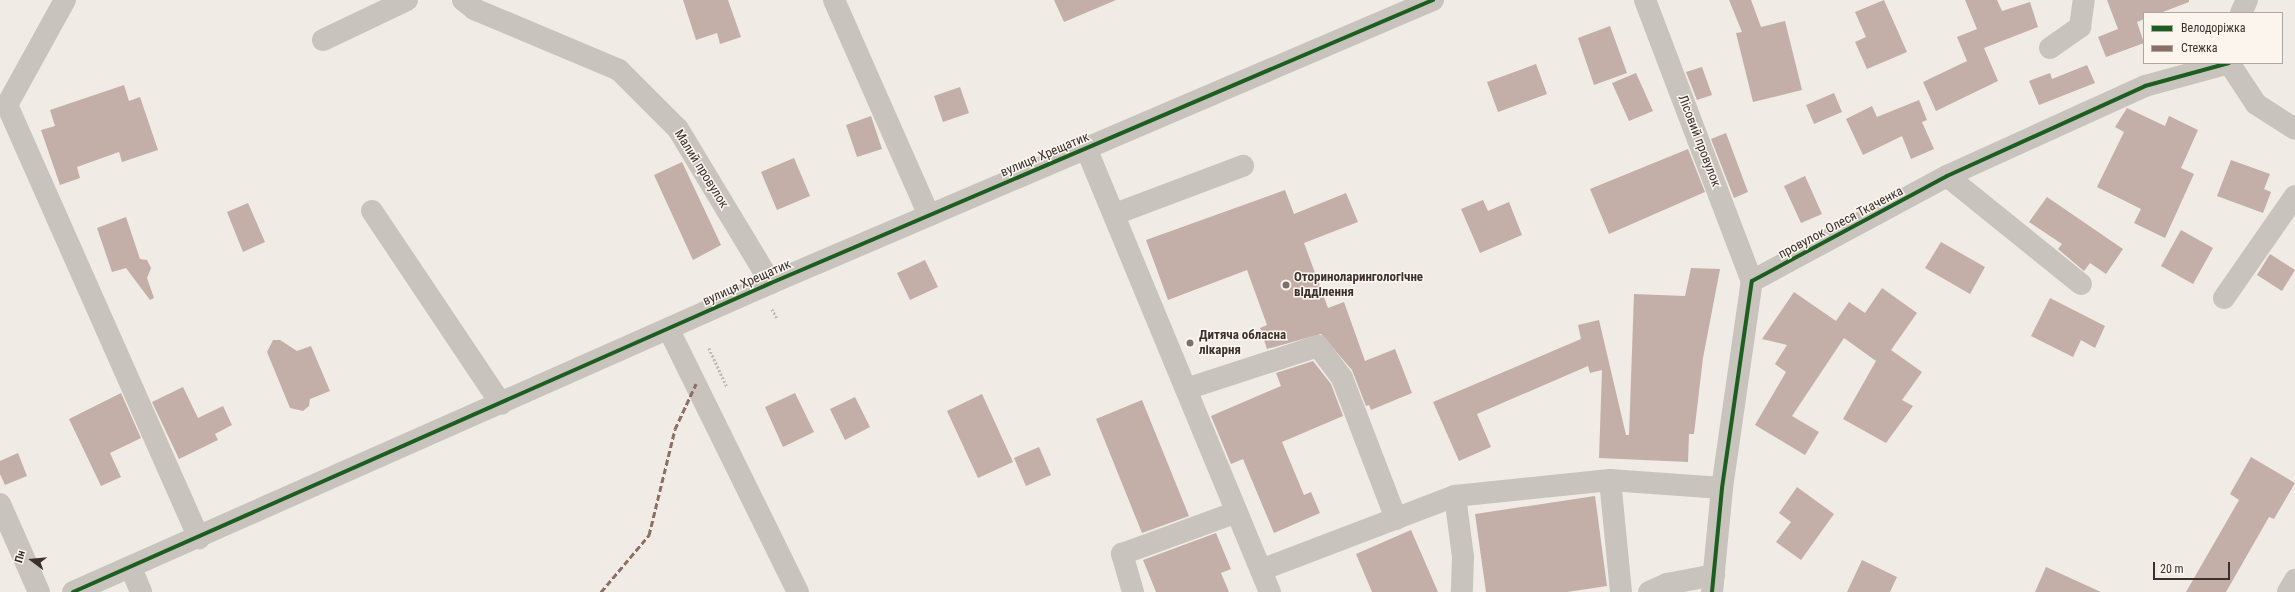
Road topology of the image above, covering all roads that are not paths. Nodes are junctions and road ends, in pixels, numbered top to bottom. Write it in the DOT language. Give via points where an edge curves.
graph roads {
  1 [pos="65,0"];
  2 [pos="407,0"];
  3 [pos="463,0"];
  4 [pos="834,0"];
  5 [pos="1433,0"];
  6 [pos="1646,0"];
  7 [pos="2084,0"];
  8 [pos="2247,0"];
  9 [pos="2241,12"];
  10 [pos="323,40"];
  11 [pos="2050,48"];
  12 [pos="2225,64"];
  13 [pos="2230,64"];
  14 [pos="4,112"];
  15 [pos="2295,129"];
  16 [pos="1086,148"];
  17 [pos="1243,166"];
  18 [pos="1947,176"];
  19 [pos="2295,196"];
  20 [pos="372,211"];
  21 [pos="1115,214"];
  22 [pos="929,215"];
  23 [pos="1752,281"];
  24 [pos="771,283"];
  25 [pos="2081,284"];
  26 [pos="2224,298"];
  27 [pos="669,330"];
  28 [pos="1186,389"];
  29 [pos="501,404"];
  30 [pos="1610,480"];
  31 [pos="1722,488"];
  32 [pos="1455,496"];
  33 [pos="0,504"];
  34 [pos="1237,512"];
  35 [pos="1396,519"];
  36 [pos="199,538"];
  37 [pos="131,568"];
  38 [pos="1261,570"];
  39 [pos="2295,580"];
  40 [pos="1712,588"];
  41 [pos="39,592"];
  42 [pos="73,592"];
  43 [pos="141,592"];
  44 [pos="798,592"];
  45 [pos="1133,592"];
  46 [pos="1270,592"];
  47 [pos="1462,592"];
  48 [pos="1621,592"];
  49 [pos="1649,592"];
  50 [pos="2288,592"];
  1 -- 14 [label="street"];
  2 -- 10 [label="street"];
  3 -- 24 [label="street, Малий провулок" via="474,9 619,70 678,129"];
  4 -- 22 [label="street"];
  5 -- 16 [label="street, вулиця Хрещатик"];
  6 -- 23 [label="street, Лісовий провулок"];
  7 -- 11 [label="street" via="2080,27"];
  8 -- 9 [label="street"];
  12 -- 18 [label="street, провулок Олеся Ткаченка" via="2145,86"];
  13 -- 15 [label="street, провулок Олеся Ткаченка" via="2256,104"];
  14 -- 36 [label="street"];
  16 -- 21 [label="street"];
  16 -- 22 [label="street, вулиця Хрещатик"];
  17 -- 21 [label="street"];
  18 -- 23 [label="street, провулок Олеся Ткаченка"];
  18 -- 25 [label="street"];
  19 -- 26 [label="street"];
  20 -- 29 [label="street"];
  21 -- 28 [label="street"];
  22 -- 24 [label="street, вулиця Хрещатик"];
  23 -- 31 [label="street"];
  24 -- 27 [label="street, вулиця Хрещатик"];
  27 -- 29 [label="street, вулиця Хрещатик"];
  27 -- 44 [label="street"];
  28 -- 34 [label="street"];
  28 -- 35 [label="street" via="1318,346 1342,378"];
  29 -- 36 [label="street, вулиця Хрещатик"];
  30 -- 31 [label="street"];
  30 -- 32 [label="street"];
  30 -- 48 [label="street"];
  31 -- 40 [label="street"];
  32 -- 35 [label="street"];
  32 -- 47 [label="street" via="1463,557"];
  33 -- 41 [label="street"];
  34 -- 38 [label="street"];
  34 -- 45 [label="street" via="1122,554"];
  35 -- 38 [label="street"];
  36 -- 37 [label="street, вулиця Хрещатик"];
  37 -- 42 [label="street, вулиця Хрещатик"];
  37 -- 43 [label="street"];
  38 -- 46 [label="street"];
  39 -- 50 [label="street"];
  40 -- 49 [label="street" via="1667,584"];
}
